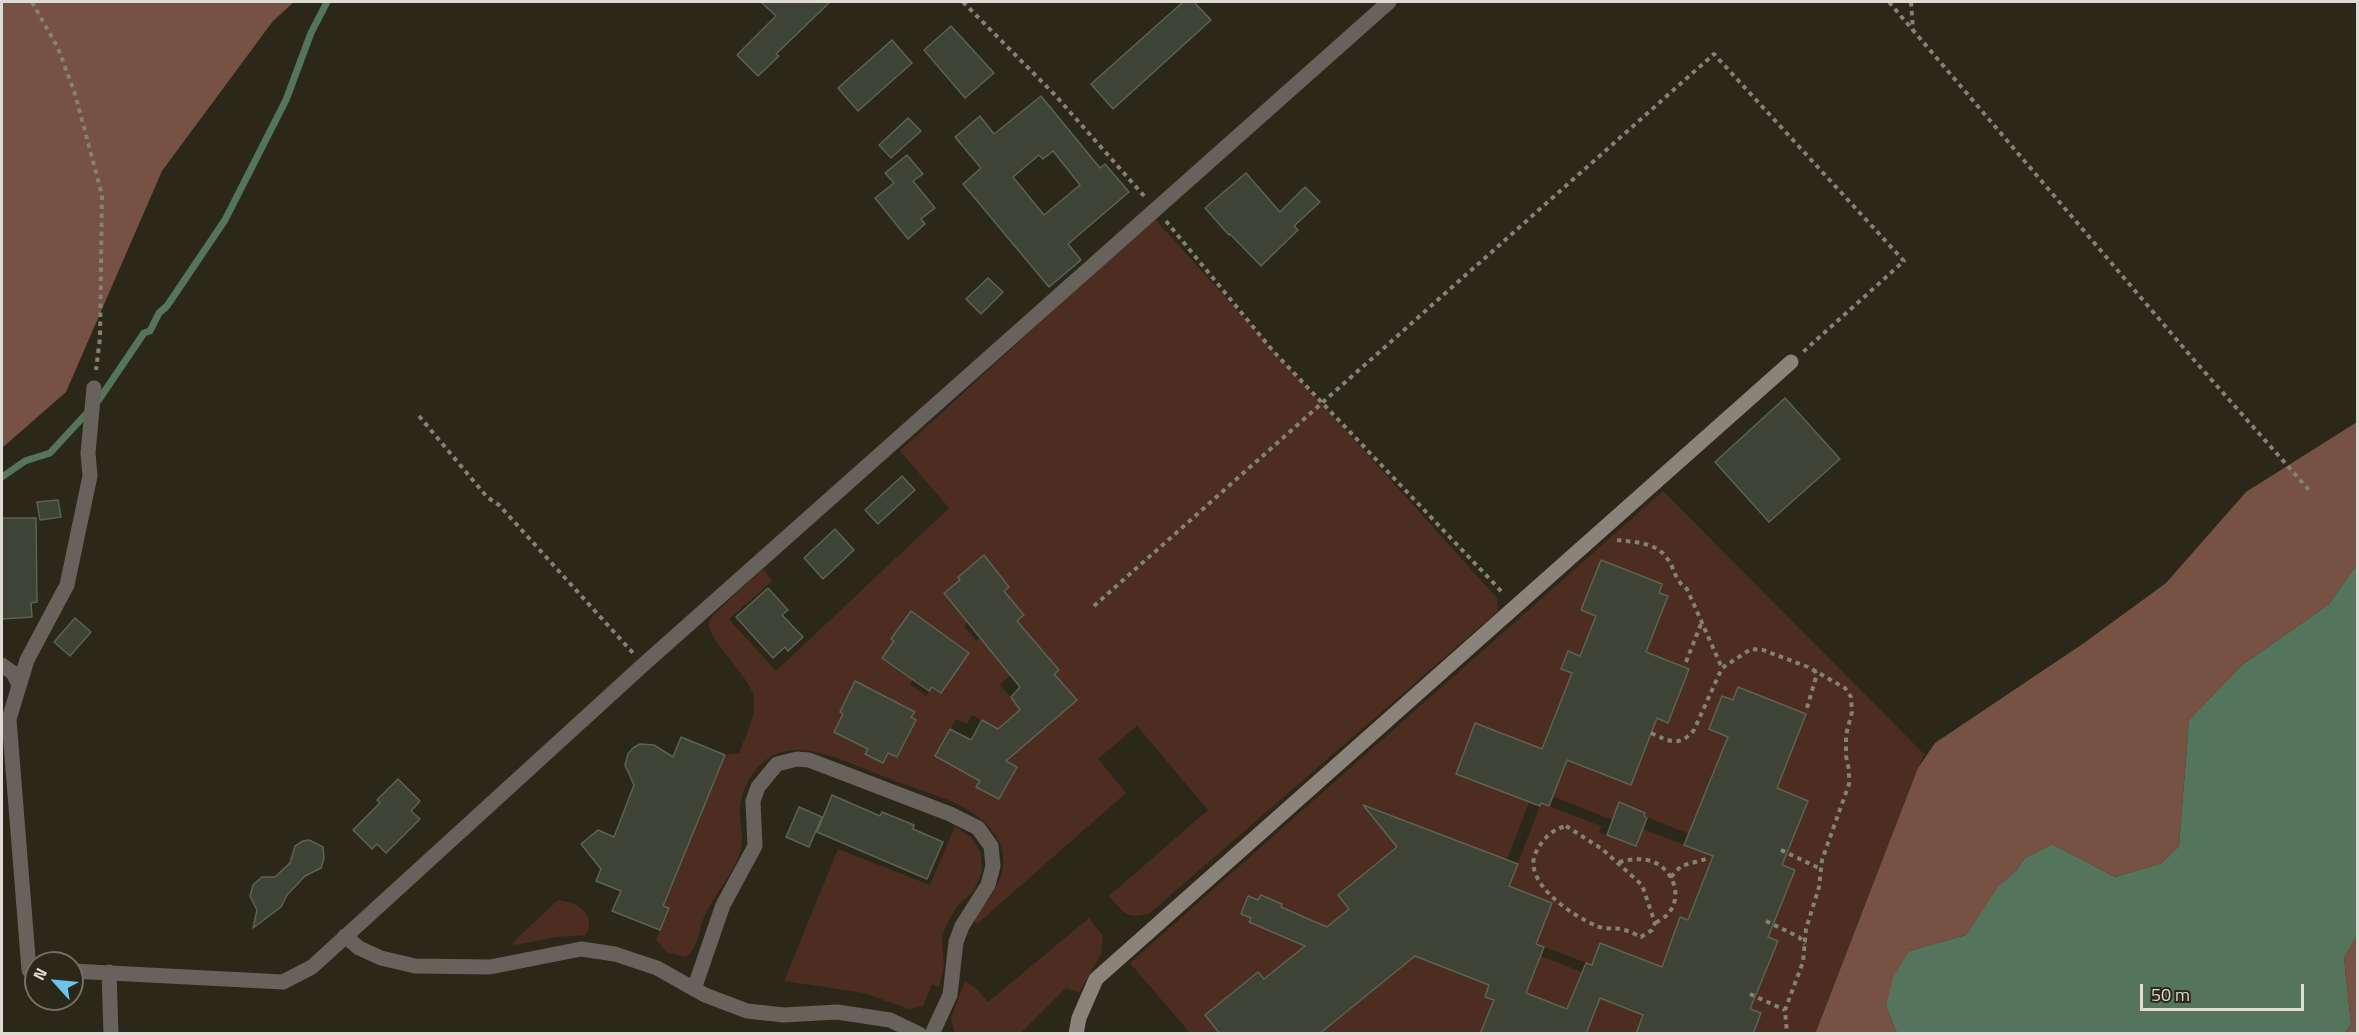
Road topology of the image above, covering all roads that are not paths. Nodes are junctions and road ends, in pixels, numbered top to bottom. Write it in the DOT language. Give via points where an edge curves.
graph roads {
  1 [pos="1389,2"];
  2 [pos="1791,362"];
  3 [pos="94,388"];
  4 [pos="2,665"];
  5 [pos="19,685"];
  6 [pos="345,936"];
  7 [pos="27,951"];
  8 [pos="84,971"];
  9 [pos="109,972"];
  10 [pos="694,989"];
  11 [pos="111,1034"];
  12 [pos="919,1034"];
  13 [pos="932,1034"];
  14 [pos="1076,1034"];
  1 -- 6 [label="street" via="643,664"];
  2 -- 14 [label="street" via="1095,979"];
  3 -- 5 [label="street" via="89,428 90,476 67,585 27,660"];
  4 -- 5 [label="street"];
  5 -- 7 [label="street" via="9,718"];
  6 -- 9 [label="street" via="312,967 283,982"];
  6 -- 10 [label="street" via="381,958 415,966 490,967 581,950 615,954 657,969"];
  8 -- 9 [label="street"];
  9 -- 11 [label="street"];
  10 -- 12 [label="street" via="747,1011 784,1015 837,1012 890,1020"];
  10 -- 13 [label="street" via="723,905 755,846 753,801 758,787 777,764 809,760 950,814 978,828 991,846 993,866 988,885 962,926 956,942 950,995"];
}
